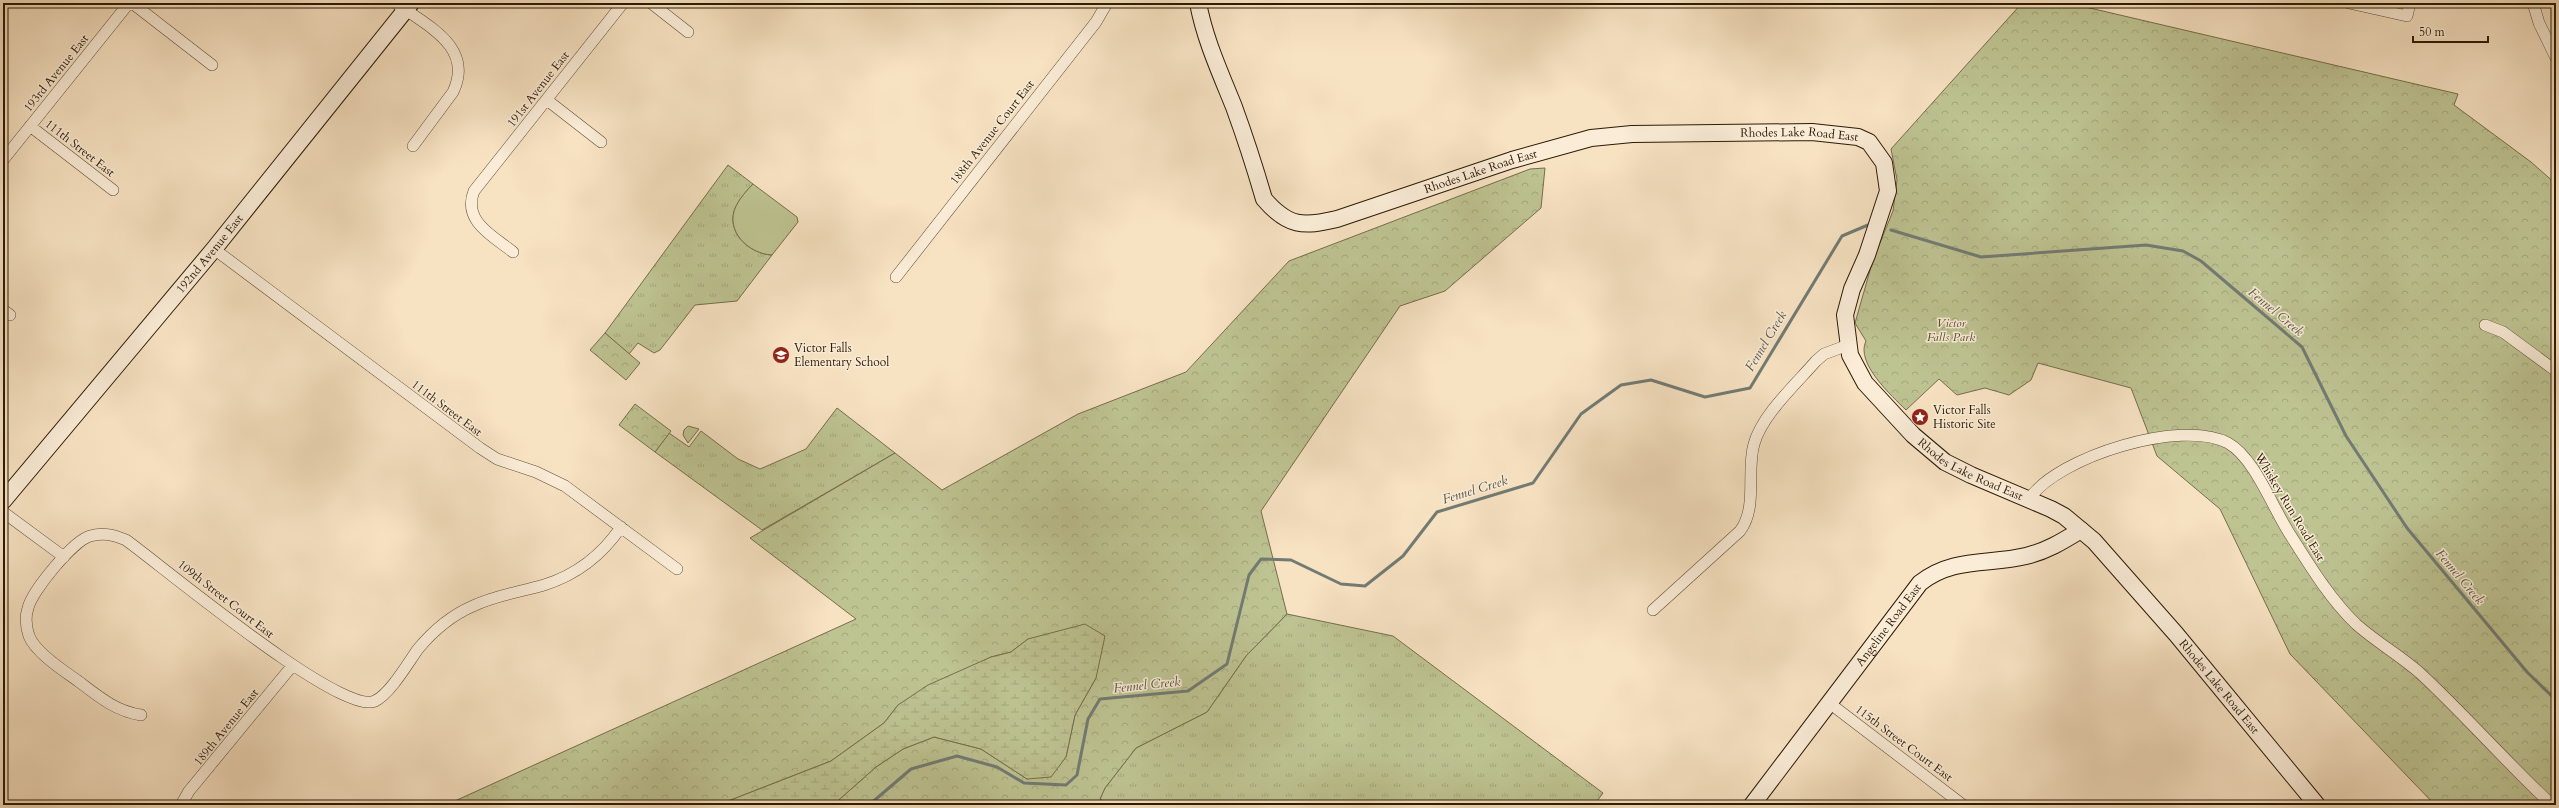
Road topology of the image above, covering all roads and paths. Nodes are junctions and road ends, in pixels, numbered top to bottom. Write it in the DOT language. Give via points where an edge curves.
graph roads {
  1 [pos="129,3"];
  2 [pos="132,3"];
  3 [pos="623,3"];
  4 [pos="652,3"];
  5 [pos="1107,3"];
  6 [pos="1198,3"];
  7 [pos="2349,3"];
  8 [pos="2410,3"];
  9 [pos="2533,3"];
  10 [pos="404,6"];
  11 [pos="688,32"];
  12 [pos="2556,58"];
  13 [pos="212,65"];
  14 [pos="546,100"];
  15 [pos="30,126"];
  16 [pos="601,142"];
  17 [pos="413,146"];
  18 [pos="3,160"];
  19 [pos="113,190"];
  20 [pos="214,249"];
  21 [pos="513,252"];
  22 [pos="896,277"];
  23 [pos="2485,325"];
  24 [pos="1848,345"];
  25 [pos="2556,370"];
  26 [pos="2030,498"];
  27 [pos="3,501"];
  28 [pos="3,512"];
  29 [pos="621,527"];
  30 [pos="2081,530"];
  31 [pos="64,557"];
  32 [pos="677,569"];
  33 [pos="1654,610"];
  34 [pos="292,666"];
  35 [pos="1828,702"];
  36 [pos="141,715"];
  37 [pos="181,805"];
  38 [pos="1752,805"];
  39 [pos="1963,805"];
  40 [pos="2317,805"];
  41 [pos="2552,805"];
  1 -- 15 [label="street, 193rd Avenue East"];
  2 -- 13 [label="street"];
  3 -- 14 [label="street, 191st Avenue East"];
  4 -- 11 [label="street"];
  5 -- 22 [label="street, 188th Avenue Court East" via="1096,22"];
  6 -- 24 [label="street, Rhodes Lake Road East" via="1214,61 1233,106 1264,200 1274,212 1294,223 1315,224 1337,219 1512,160 1591,138 1632,134 1812,132 1858,137 1869,142 1884,162 1888,191 1845,315"];
  7 -- 8 [label="street" via="2407,16"];
  9 -- 12 [label="street" via="2539,23"];
  10 -- 17 [label="street" via="450,44 458,65 453,92"];
  10 -- 20 [label="street, 192nd Avenue East"];
  14 -- 16 [label="street"];
  14 -- 21 [label="street, 191st Avenue East" via="474,191 470,208 474,219"];
  15 -- 18 [label="street, 193rd Avenue East"];
  15 -- 19 [label="street, 111th Street East"];
  20 -- 27 [label="street, 192nd Avenue East"];
  20 -- 29 [label="street, 111th Street East" via="480,448 497,459 536,472 565,486"];
  23 -- 25 [label="street" via="2503,332"];
  24 -- 26 [label="street, Rhodes Lake Road East" via="1853,363 1865,383 1913,435 1936,455 1971,475"];
  24 -- 33 [label="street" via="1824,354 1816,361 1758,431 1751,460 1748,514 1740,531"];
  26 -- 30 [label="street, Rhodes Lake Road East" via="2064,516"];
  26 -- 41 [label="street, Whiskey Run Road East" via="2036,488 2052,476 2120,447 2181,434 2215,437 2229,444 2241,452 2252,465 2282,523 2312,569 2349,617 2421,675"];
  28 -- 31 [label="street"];
  29 -- 32 [label="street, 111th Street East"];
  29 -- 34 [label="street, 109th Street Court East" via="605,548 578,570 543,585 486,600 449,620 420,648 388,690 376,701 367,703 347,695"];
  30 -- 35 [label="street, Angeline Road East" via="2047,550 2013,558 1957,564 1930,575 1920,583"];
  30 -- 40 [label="street, Rhodes Lake Road East" via="2094,540 2176,634"];
  31 -- 34 [label="street, 109th Street Court East" via="90,536 109,534 126,540"];
  31 -- 36 [label="street, 109th Street Court East" via="33,597 28,608 26,619 29,637 54,663 104,701"];
  34 -- 37 [label="street, 189th Avenue East" via="189,791"];
  35 -- 38 [label="street, Angeline Road East"];
  35 -- 39 [label="street, 115th Street Court East"];
}
